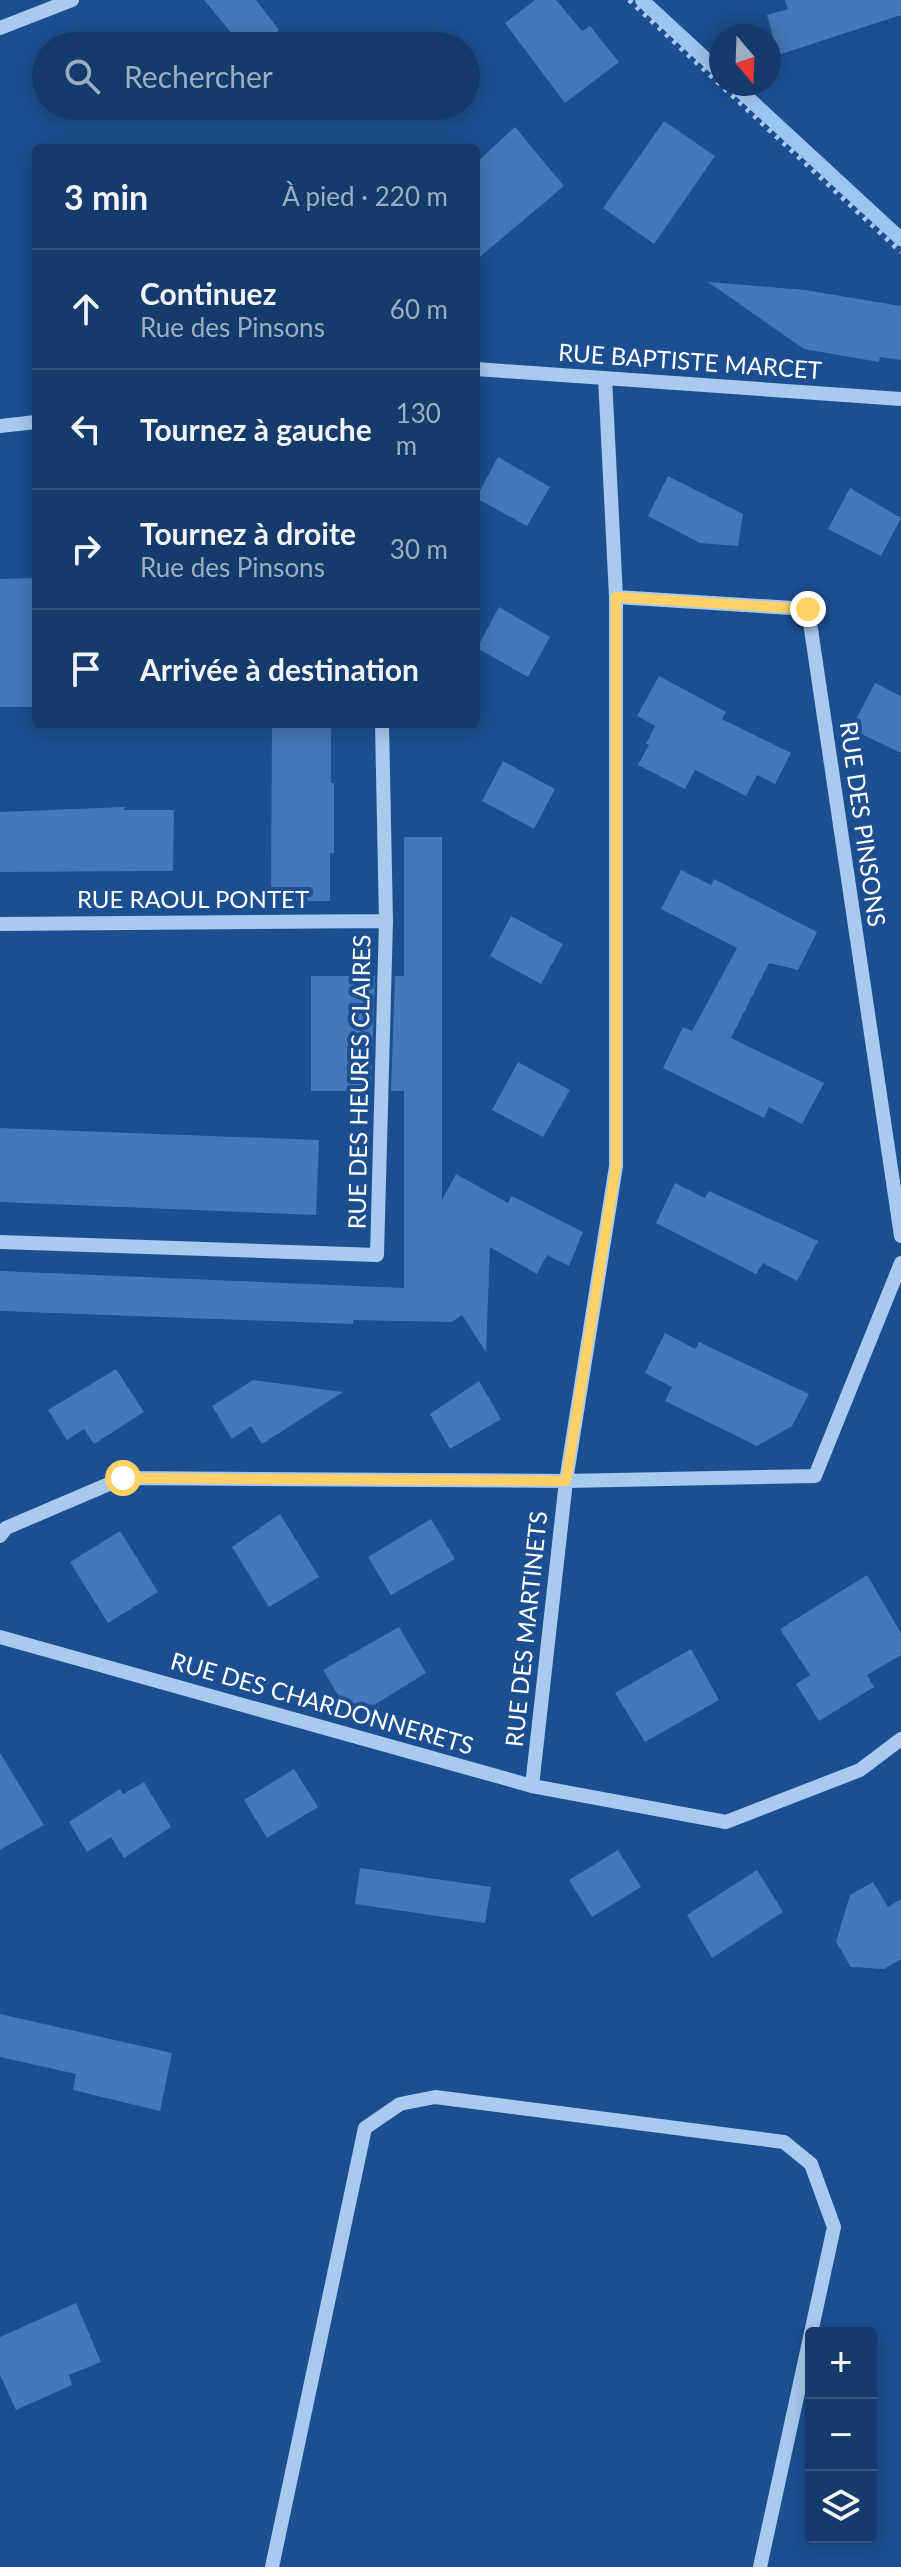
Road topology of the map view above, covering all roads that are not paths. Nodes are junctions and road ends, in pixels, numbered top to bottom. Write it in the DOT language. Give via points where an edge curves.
graph roads {
  1 [pos="72,0"];
  2 [pos="0,28"];
  3 [pos="480,369"];
  4 [pos="605,378"];
  5 [pos="901,399"];
  6 [pos="32,422"];
  7 [pos="0,426"];
  8 [pos="616,597"];
  9 [pos="382,728"];
  10 [pos="386,921"];
  11 [pos="0,924"];
  12 [pos="901,1236"];
  13 [pos="0,1242"];
  14 [pos="901,1263"];
  15 [pos="566,1481"];
  16 [pos="0,1536"];
  17 [pos="0,1637"];
  18 [pos="901,1739"];
  19 [pos="532,1786"];
  20 [pos="272,2567"];
  21 [pos="760,2567"];
  1 -- 2 [label="street"];
  3 -- 4 [label="street, RUE BAPTISTE MARCET"];
  4 -- 5 [label="street, RUE BAPTISTE MARCET"];
  4 -- 8 [label="street, RUE DES MARTINETS"];
  6 -- 7 [label="street"];
  8 -- 12 [label="street, RUE DES PINSONS" via="808,609"];
  8 -- 15 [label="street, RUE DES MARTINETS" via="616,1166"];
  9 -- 10 [label="street, RUE DES HEURES CLAIRES"];
  10 -- 11 [label="street, RUE RAOUL PONTET"];
  10 -- 13 [label="street, RUE DES HEURES CLAIRES" via="377,1255"];
  14 -- 15 [label="street" via="815,1476"];
  15 -- 16 [label="street" via="123,1478 6,1528"];
  15 -- 19 [label="street, RUE DES MARTINETS"];
  17 -- 19 [label="street, RUE DES CHARDONNERETS"];
  18 -- 19 [label="street, RUE DES CHARDONNERETS" via="860,1770 726,1822"];
  20 -- 21 [label="street" via="365,2128 400,2104 435,2097 784,2142 811,2164 834,2227"];
}
